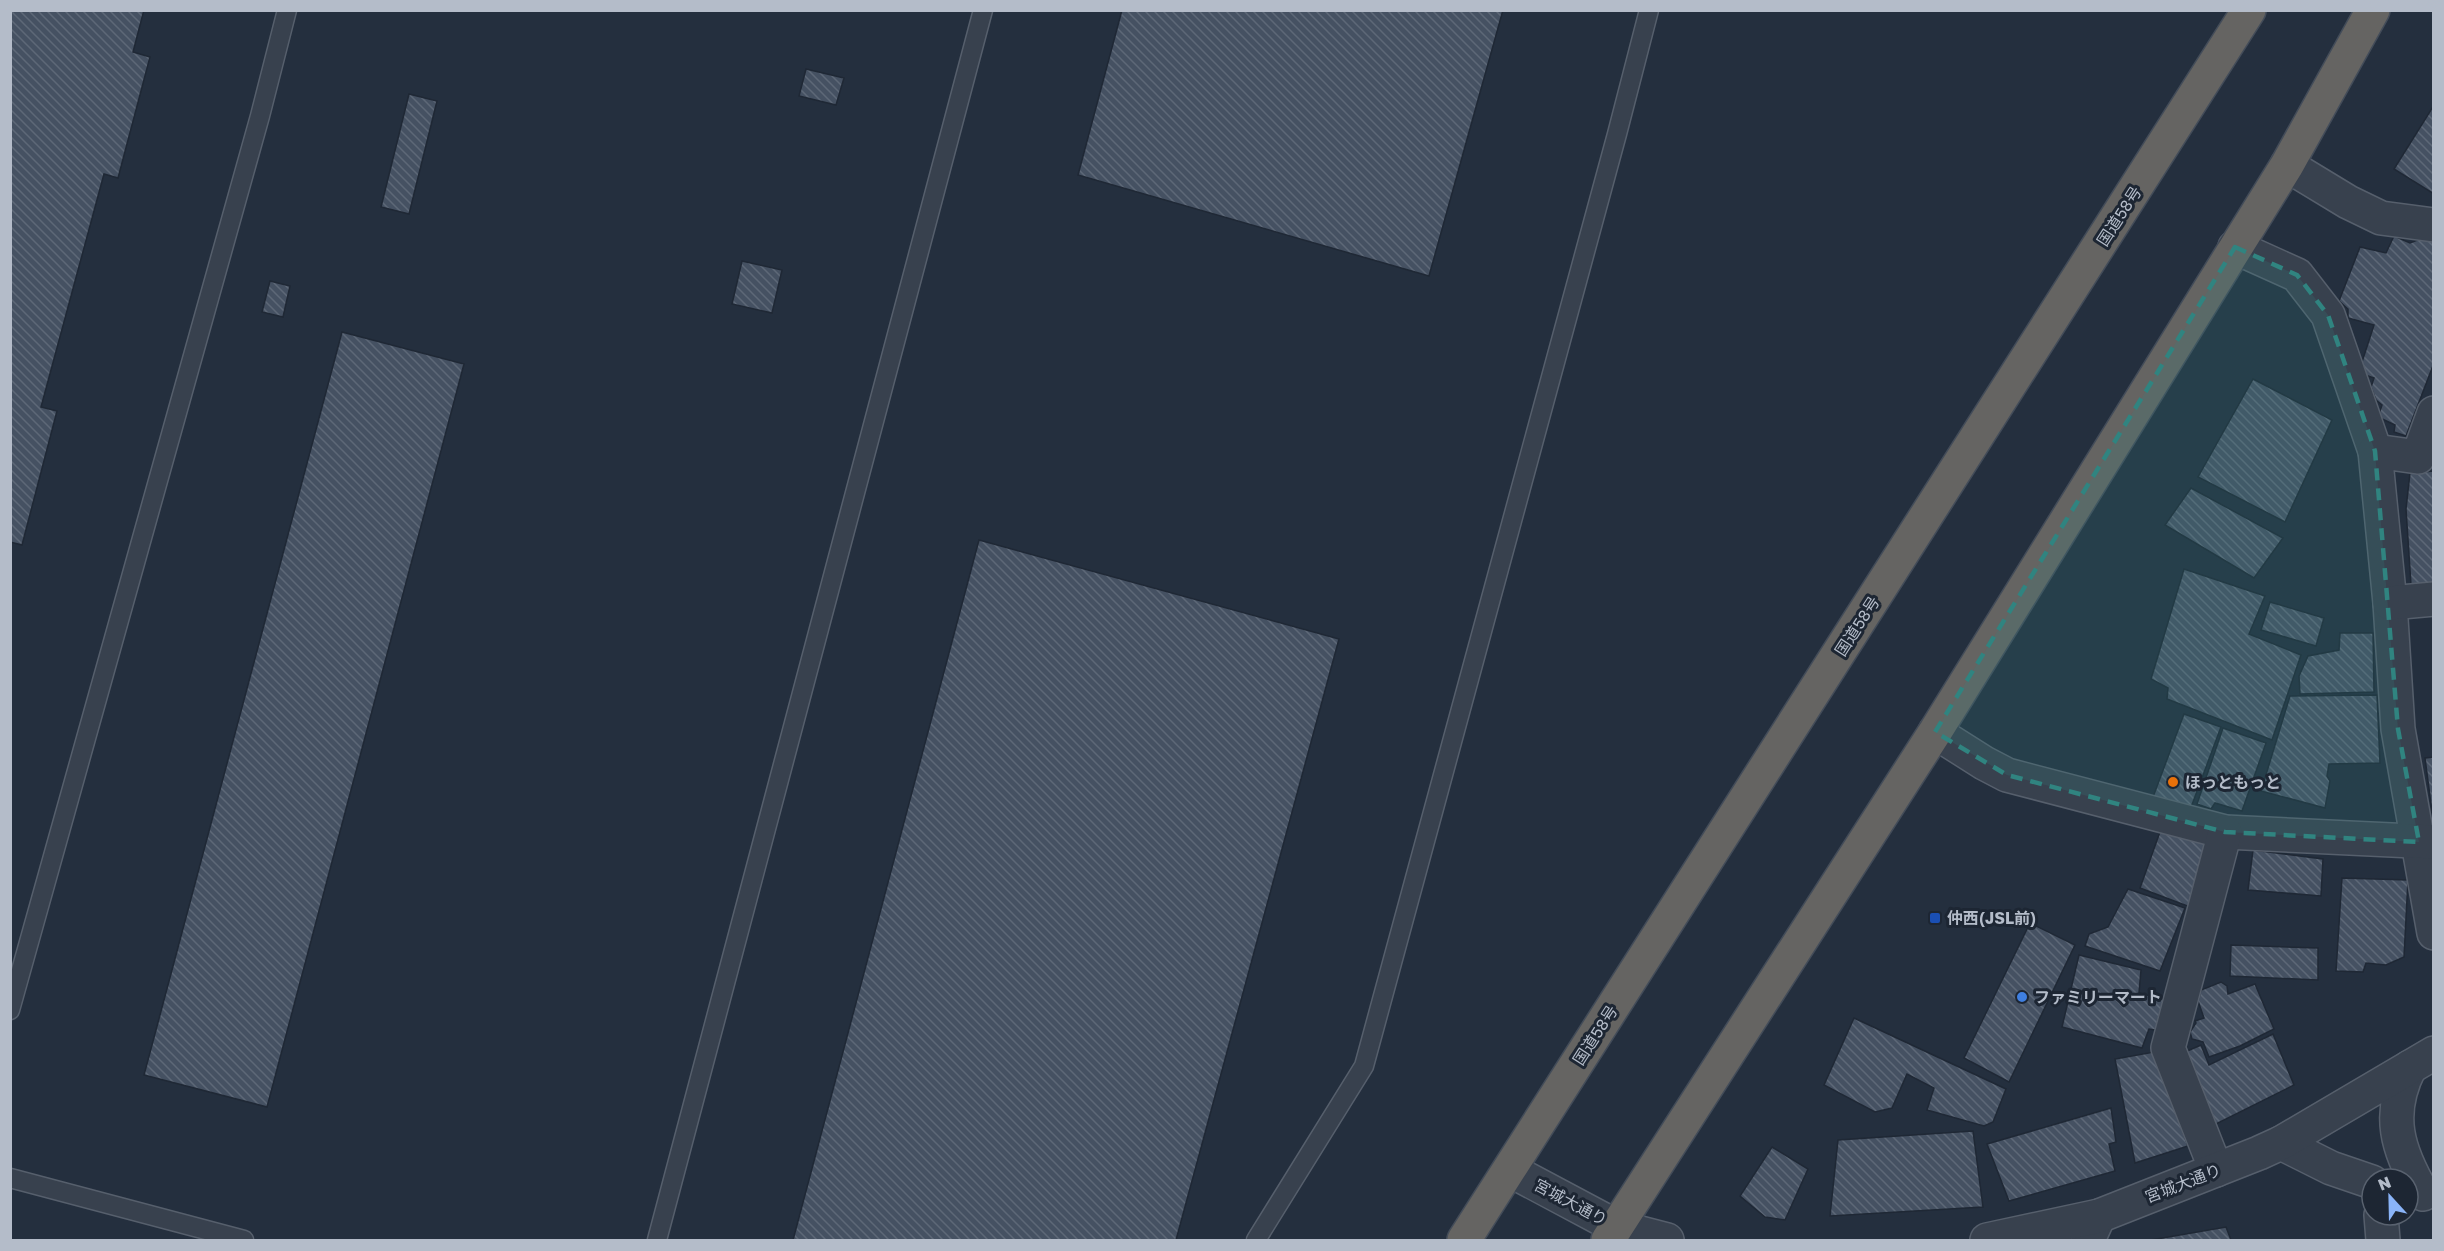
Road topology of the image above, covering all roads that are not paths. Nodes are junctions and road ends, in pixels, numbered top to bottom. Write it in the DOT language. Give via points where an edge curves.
graph roads {
  1 [pos="287,10"];
  2 [pos="983,10"];
  3 [pos="1649,10"];
  4 [pos="2249,10"];
  5 [pos="2373,10"];
  6 [pos="2287,165"];
  7 [pos="2433,225"];
  8 [pos="2235,247"];
  9 [pos="2433,413"];
  10 [pos="2375,451"];
  11 [pos="2426,456"];
  12 [pos="2433,599"];
  13 [pos="2390,603"];
  14 [pos="1935,732"];
  15 [pos="2225,832"];
  16 [pos="2426,842"];
  17 [pos="2433,933"];
  18 [pos="10,1010"];
  19 [pos="2422,1060"];
  20 [pos="2281,1143"];
  21 [pos="1510,1170"];
  22 [pos="2216,1170"];
  23 [pos="10,1178"];
  24 [pos="2360,1178"];
  25 [pos="2421,1193"];
  26 [pos="2094,1228"];
  27 [pos="184,1233"];
  28 [pos="1613,1234"];
  29 [pos="244,1240"];
  30 [pos="657,1240"];
  31 [pos="1256,1240"];
  32 [pos="1464,1240"];
  33 [pos="1667,1240"];
  34 [pos="1987,1240"];
  1 -- 18 [label="lane"];
  2 -- 30 [label="lane"];
  3 -- 31 [label="lane" via="1364,1066"];
  4 -- 21 [label="highway, 国道58号"];
  5 -- 6 [label="highway"];
  6 -- 7 [label="street" via="2381,218"];
  6 -- 8 [label="highway"];
  8 -- 10 [label="street" via="2297,275 2328,315"];
  8 -- 14 [label="highway"];
  9 -- 11 [label="street"];
  10 -- 11 [label="street"];
  10 -- 13 [label="street"];
  12 -- 13 [label="street"];
  13 -- 16 [label="street" via="2398,729"];
  14 -- 15 [label="street" via="2007,775"];
  14 -- 28 [label="highway"];
  15 -- 16 [label="street"];
  15 -- 22 [label="street" via="2168,1047"];
  16 -- 17 [label="street"];
  19 -- 20 [label="street, 宮城大通り"];
  19 -- 25 [label="street" via="2397,1097 2397,1125 2404,1157"];
  20 -- 22 [label="street, 宮城大通り"];
  20 -- 24 [label="street"];
  21 -- 28 [label="street, 宮城大通り"];
  21 -- 32 [label="highway, 国道58号"];
  22 -- 26 [label="street, 宮城大通り"];
  23 -- 27 [label="lane"];
  26 -- 34 [label="street, 宮城大通り"];
  27 -- 29 [label="lane"];
  28 -- 33 [label="street, 宮城大通り"];
}
